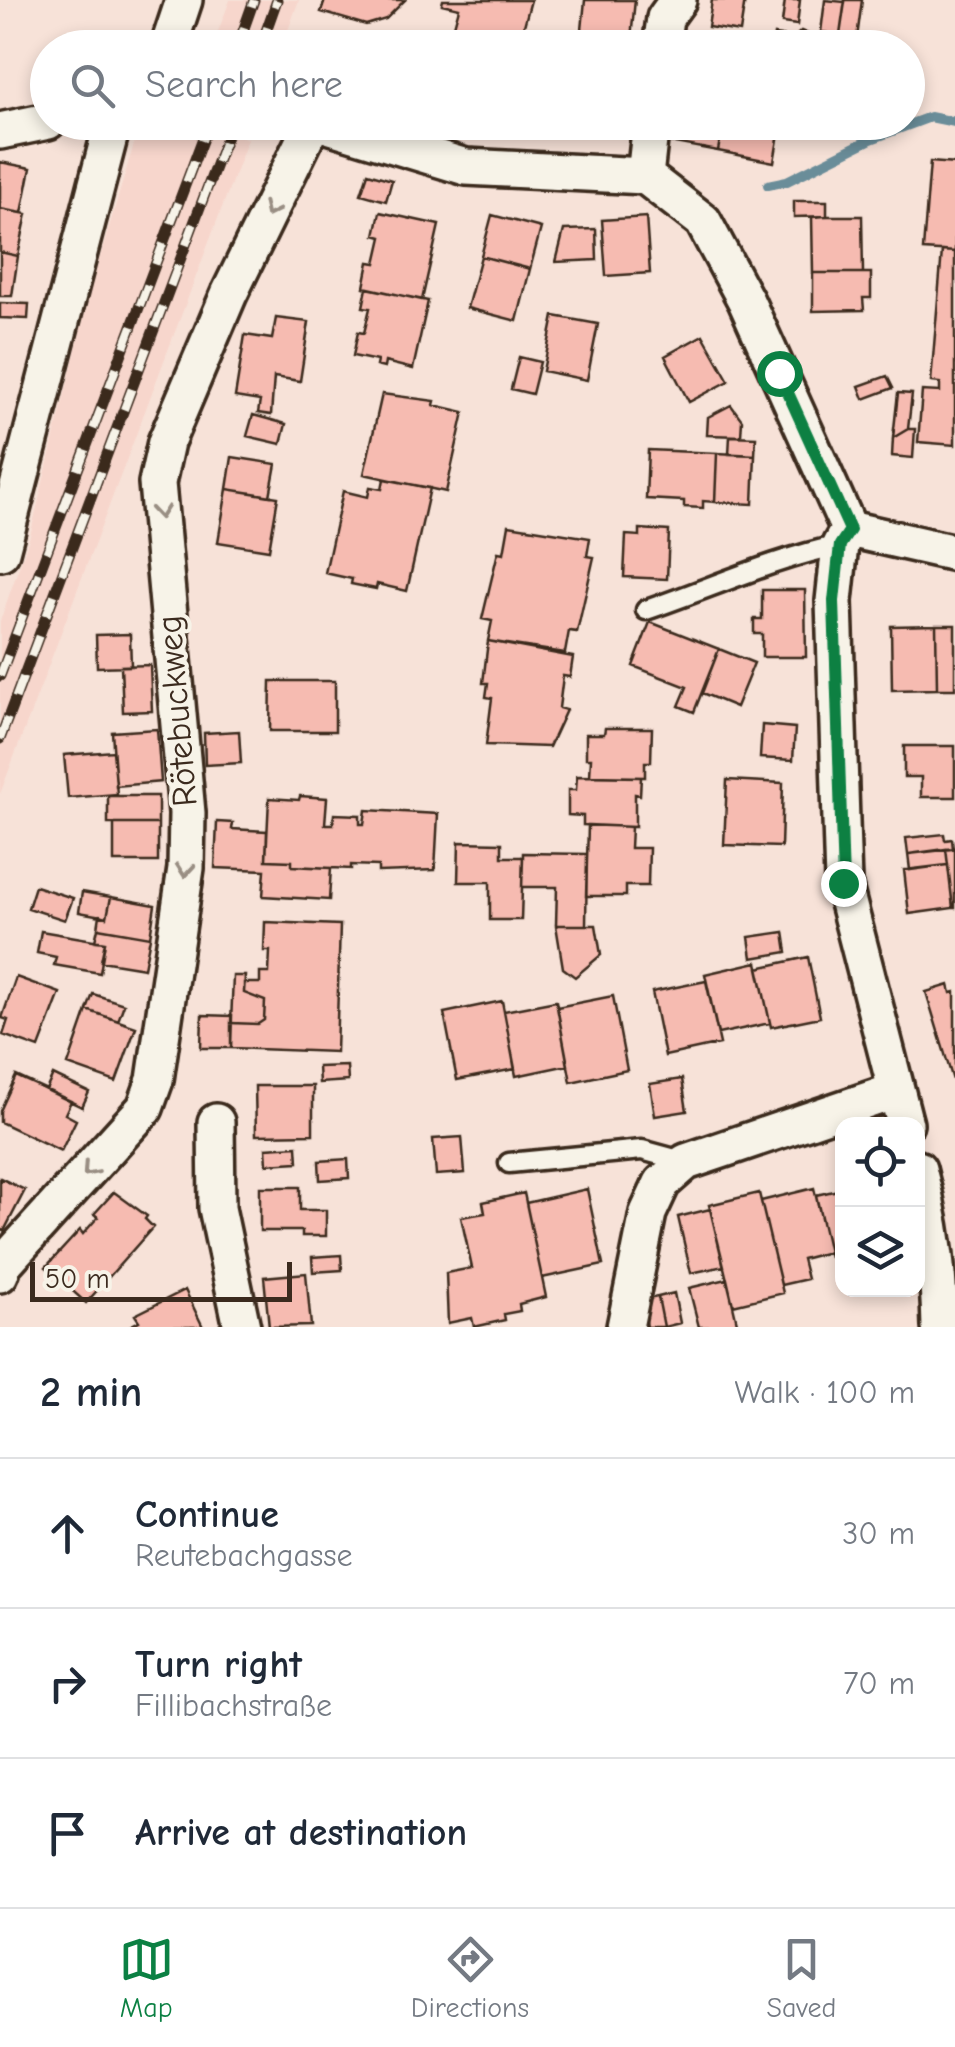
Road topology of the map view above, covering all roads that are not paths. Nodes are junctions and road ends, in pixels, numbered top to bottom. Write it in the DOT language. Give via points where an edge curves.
graph roads {
  1 [pos="184,0"];
  2 [pos="678,0"];
  3 [pos="174,30"];
  4 [pos="663,30"];
  5 [pos="30,125"];
  6 [pos="0,131"];
  7 [pos="108,140"];
  8 [pos="306,140"];
  9 [pos="375,140"];
  10 [pos="649,140"];
  11 [pos="644,176"];
  12 [pos="845,537"];
  13 [pos="1,552"];
  14 [pos="955,553"];
  15 [pos="646,610"];
  16 [pos="900,1108"];
  17 [pos="216,1122"];
  18 [pos="686,1162"];
  19 [pos="509,1163"];
  20 [pos="925,1179"];
  21 [pos="941,1202"];
  22 [pos="0,1274"];
  23 [pos="242,1327"];
  24 [pos="625,1327"];
  25 [pos="940,1327"];
  1 -- 3 [label="street"];
  2 -- 4 [label="street"];
  5 -- 6 [label="street"];
  7 -- 13 [label="street"];
  8 -- 22 [label="street, Rötebuckweg, one-way" via="222,310 166,442 157,483 188,812 155,1080 145,1108"];
  9 -- 11 [label="street" via="466,167"];
  10 -- 11 [label="street"];
  11 -- 12 [label="street" via="703,221 746,301"];
  12 -- 14 [label="street"];
  12 -- 15 [label="lane"];
  12 -- 16 [label="street" via="834,601 843,883"];
  16 -- 18 [label="street"];
  17 -- 23 [label="street" via="217,1208"];
  18 -- 19 [label="lane" via="642,1150"];
  18 -- 24 [label="street" via="662,1183 648,1212"];
  20 -- 21 [label="street"];
  21 -- 25 [label="street"];
}
